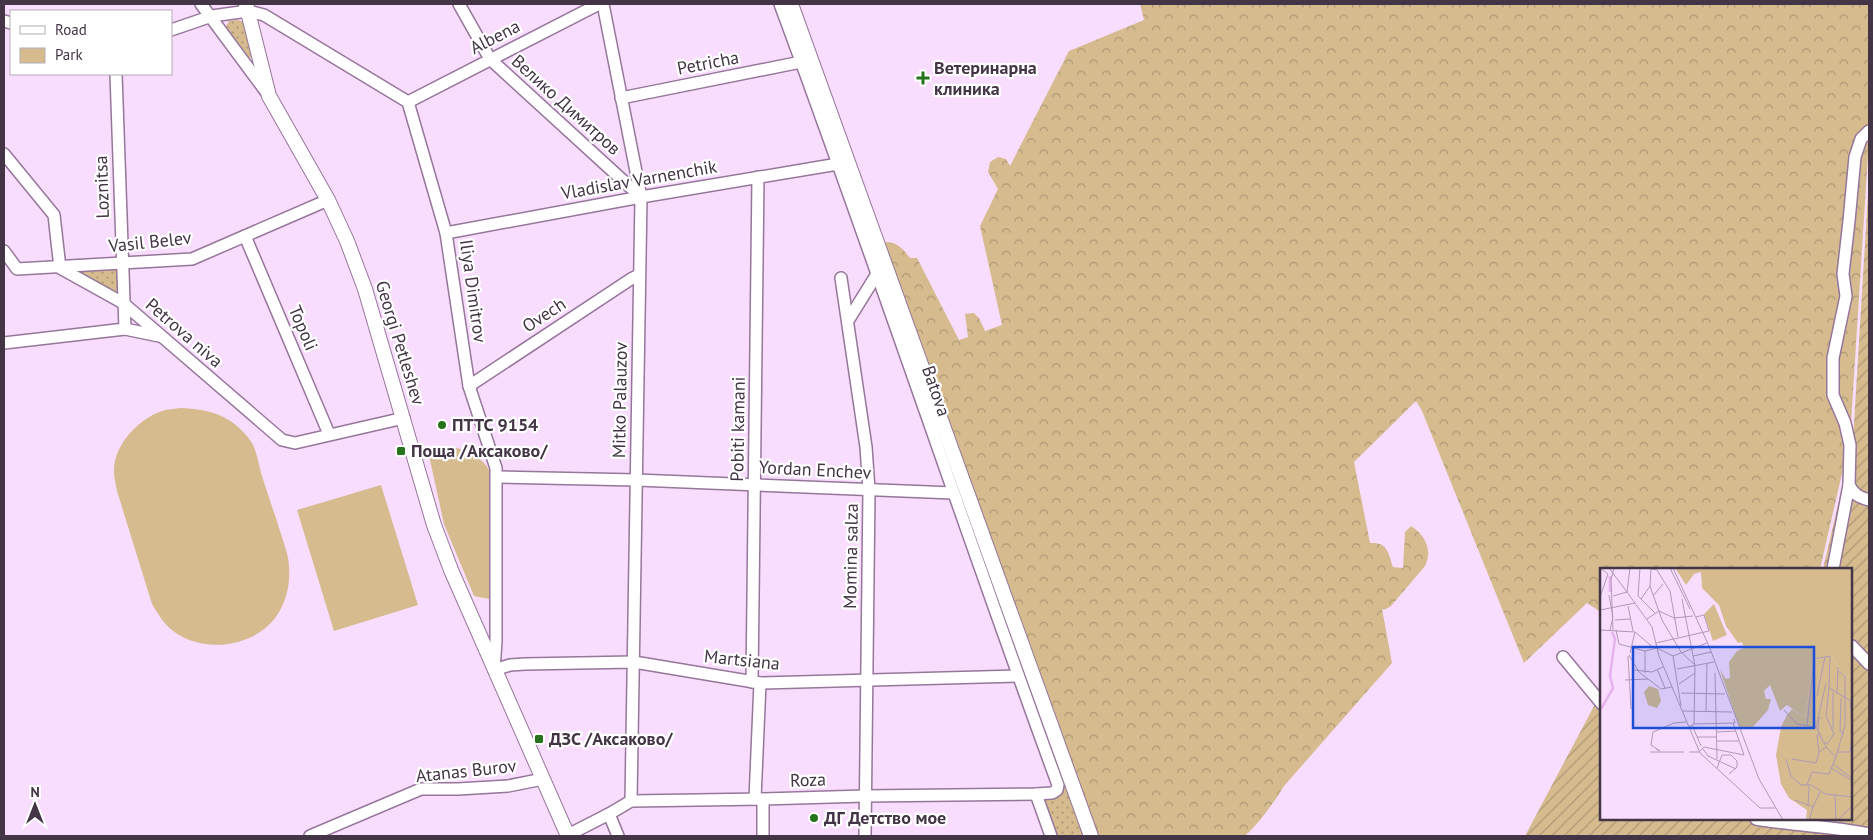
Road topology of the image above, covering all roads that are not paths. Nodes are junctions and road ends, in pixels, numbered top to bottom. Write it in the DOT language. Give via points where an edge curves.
graph roads {
  1 [pos="202,4"];
  2 [pos="459,4"];
  3 [pos="599,4"];
  4 [pos="603,4"];
  5 [pos="780,4"];
  6 [pos="791,4"];
  7 [pos="247,7"];
  8 [pos="212,16"];
  9 [pos="172,30"];
  10 [pos="490,59"];
  11 [pos="801,62"];
  12 [pos="116,75"];
  13 [pos="269,96"];
  14 [pos="621,98"];
  15 [pos="408,102"];
  16 [pos="1869,131"];
  17 [pos="4,154"];
  18 [pos="838,164"];
  19 [pos="758,177"];
  20 [pos="641,197"];
  21 [pos="328,200"];
  22 [pos="446,233"];
  23 [pos="245,236"];
  24 [pos="4,251"];
  25 [pos="122,264"];
  26 [pos="60,268"];
  27 [pos="876,274"];
  28 [pos="639,276"];
  29 [pos="842,278"];
  30 [pos="124,303"];
  31 [pos="849,319"];
  32 [pos="125,330"];
  33 [pos="161,337"];
  34 [pos="4,343"];
  35 [pos="469,386"];
  36 [pos="404,418"];
  37 [pos="329,434"];
  38 [pos="497,477"];
  39 [pos="637,480"];
  40 [pos="755,485"];
  41 [pos="1849,485"];
  42 [pos="869,490"];
  43 [pos="953,493"];
  44 [pos="1869,500"];
  45 [pos="1833,568"];
  46 [pos="1853,647"];
  47 [pos="1563,657"];
  48 [pos="634,662"];
  49 [pos="1869,664"];
  50 [pos="494,670"];
  51 [pos="1018,676"];
  52 [pos="867,680"];
  53 [pos="756,682"];
  54 [pos="1600,702"];
  55 [pos="543,778"];
  56 [pos="1057,790"];
  57 [pos="1036,794"];
  58 [pos="865,796"];
  59 [pos="759,799"];
  60 [pos="631,801"];
  61 [pos="609,814"];
  62 [pos="1769,820"];
  63 [pos="1796,822"];
  64 [pos="1869,834"];
  65 [pos="310,836"];
  66 [pos="568,836"];
  67 [pos="618,836"];
  68 [pos="763,836"];
  69 [pos="865,836"];
  70 [pos="1051,836"];
  71 [pos="1091,836"];
  1 -- 8 [label="street"];
  2 -- 10 [label="street, Велико Димитров"];
  3 -- 10 [label="street, Albena"];
  4 -- 14 [label="street, Mitko Palauzov"];
  5 -- 11 [label="street, Batova"];
  6 -- 71 [label="main road"];
  7 -- 8 [label="street"];
  7 -- 13 [label="main road, Georgi Petleshev"];
  7 -- 15 [label="street"];
  8 -- 9 [label="street"];
  8 -- 13 [label="street"];
  10 -- 15 [label="street, Albena"];
  10 -- 20 [label="street, Велико Димитров"];
  11 -- 14 [label="street, Petricha"];
  11 -- 18 [label="street, Batova"];
  12 -- 25 [label="street, Loznitsa"];
  13 -- 21 [label="main road, Georgi Petleshev"];
  14 -- 20 [label="street, Mitko Palauzov"];
  15 -- 22 [label="street, Iliya Dimitrov"];
  16 -- 41 [label="street" via="1861,139 1855,157 1843,274 1846,296 1833,358 1833,395 1850,445"];
  17 -- 26 [label="street" via="54,215"];
  18 -- 19 [label="street, Vladislav Varnenchik"];
  18 -- 27 [label="street, Batova"];
  19 -- 20 [label="street, Vladislav Varnenchik"];
  19 -- 40 [label="street, Pobiti kamani"];
  20 -- 22 [label="street, Vladislav Varnenchik"];
  20 -- 28 [label="street, Mitko Palauzov"];
  21 -- 23 [label="street, Vasil Belev"];
  21 -- 36 [label="main road, Georgi Petleshev" via="365,289"];
  22 -- 35 [label="street, Iliya Dimitrov"];
  23 -- 25 [label="street, Vasil Belev" via="192,259"];
  23 -- 37 [label="street, Topoli"];
  24 -- 26 [label="street, Vasil Belev" via="17,269"];
  25 -- 26 [label="street, Vasil Belev"];
  25 -- 30 [label="street, Loznitsa"];
  26 -- 30 [label="street, Petrova niva"];
  27 -- 31 [label="street"];
  27 -- 43 [label="street, Batova"];
  28 -- 35 [label="street, Ovech"];
  28 -- 39 [label="street, Mitko Palauzov"];
  29 -- 31 [label="street, Momina salza"];
  30 -- 32 [label="street, Loznitsa"];
  30 -- 33 [label="street, Petrova niva"];
  31 -- 42 [label="street, Momina salza"];
  32 -- 33 [label="street"];
  32 -- 34 [label="street"];
  33 -- 37 [label="street, Petrova niva" via="282,440 295,443"];
  35 -- 38 [label="street, Iliya Dimitrov"];
  36 -- 37 [label="street, Petrova niva"];
  36 -- 50 [label="main road, Georgi Petleshev" via="434,524"];
  38 -- 39 [label="street, Yordan Enchev"];
  38 -- 50 [label="street, Iliya Dimitrov"];
  39 -- 40 [label="street, Yordan Enchev"];
  39 -- 48 [label="street, Mitko Palauzov"];
  40 -- 42 [label="street, Yordan Enchev"];
  40 -- 53 [label="street, Pobiti kamani"];
  41 -- 44 [label="street" via="1857,496"];
  41 -- 45 [label="street"];
  42 -- 43 [label="street, Yordan Enchev"];
  42 -- 52 [label="street, Momina salza"];
  43 -- 51 [label="street, Batova"];
  46 -- 49 [label="street"];
  47 -- 54 [label="street"];
  48 -- 50 [label="street, Martsiana" via="525,664"];
  48 -- 53 [label="street, Martsiana"];
  48 -- 60 [label="street, Mitko Palauzov"];
  50 -- 55 [label="main road, Georgi Petleshev"];
  51 -- 52 [label="street, Martsiana"];
  51 -- 56 [label="street, Batova"];
  52 -- 53 [label="street, Martsiana"];
  52 -- 58 [label="street, Momina salza"];
  53 -- 59 [label="street, Pobiti kamani"];
  55 -- 65 [label="street, Atanas Burov" via="508,786 421,789"];
  55 -- 66 [label="main road, Georgi Petleshev"];
  56 -- 57 [label="street, Roza"];
  57 -- 58 [label="street, Roza"];
  57 -- 70 [label="street"];
  58 -- 59 [label="street, Roza"];
  58 -- 69 [label="street, Momina salza"];
  59 -- 60 [label="street, Roza"];
  59 -- 68 [label="street"];
  60 -- 61 [label="street, Roza"];
  61 -- 66 [label="street, Roza"];
  61 -- 67 [label="street"];
  62 -- 63 [label="street"];
  63 -- 64 [label="street"];
}
